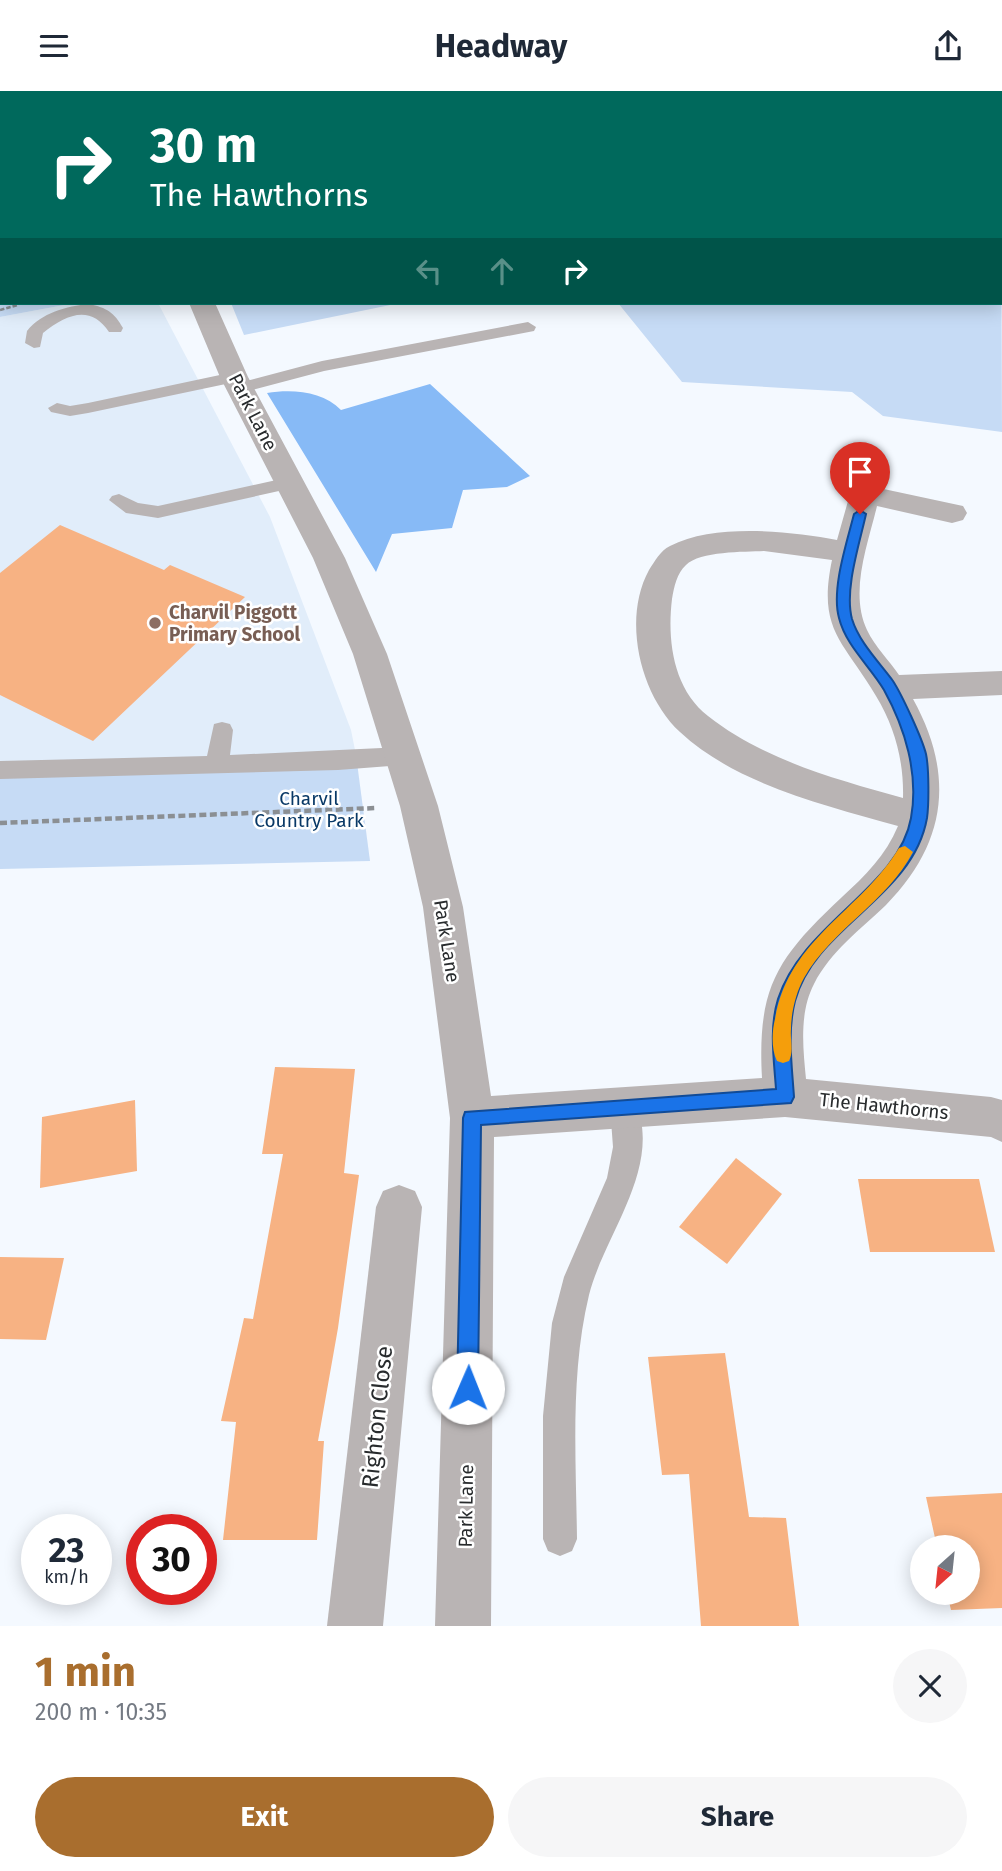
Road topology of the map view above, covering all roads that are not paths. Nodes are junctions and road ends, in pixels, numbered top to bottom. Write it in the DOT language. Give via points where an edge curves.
graph roads {
  1 [pos="203,305"];
  2 [pos="528,327"];
  3 [pos="115,328"];
  4 [pos="34,343"];
  5 [pos="237,382"];
  6 [pos="57,408"];
  7 [pos="290,483"];
  8 [pos="119,500"];
  9 [pos="952,513"];
  10 [pos="851,552"];
  11 [pos="1002,684"];
  12 [pos="890,688"];
  13 [pos="222,730"];
  14 [pos="403,756"];
  15 [pos="218,762"];
  16 [pos="0,770"];
  17 [pos="919,817"];
  18 [pos="785,1097"];
  19 [pos="624,1107"];
  20 [pos="472,1118"];
  21 [pos="1002,1121"];
  22 [pos="399,1207"];
  23 [pos="560,1539"];
  24 [pos="355,1626"];
  25 [pos="463,1626"];
  1 -- 5 [label="street, Park Lane"];
  2 -- 5 [label="lane"];
  3 -- 4 [label="lane" via="104,314 69,311 35,331"];
  5 -- 6 [label="lane" via="70,411"];
  5 -- 7 [label="street, Park Lane"];
  7 -- 8 [label="lane" via="158,512 133,509"];
  7 -- 14 [label="street, Park Lane" via="329,558 370,654"];
  9 -- 10 [label="street" via="865,494"];
  10 -- 12 [label="street" via="844,585 845,618"];
  10 -- 17 [label="street" via="780,539 740,540 674,557 655,601 654,637 660,669 676,703 694,723 740,753 808,786"];
  11 -- 12 [label="street"];
  12 -- 17 [label="street" via="918,755"];
  13 -- 15 [label="lane"];
  14 -- 15 [label="lane"];
  14 -- 20 [label="street, Park Lane" via="443,907"];
  15 -- 16 [label="lane"];
  17 -- 18 [label="street" via="912,841 893,872 818,946 796,975 782,1027"];
  18 -- 19 [label="street, The Hawthorns"];
  18 -- 21 [label="street, The Hawthorns"];
  19 -- 20 [label="street, The Hawthorns"];
  19 -- 23 [label="lane" via="627,1158 616,1199 574,1292 566,1332 559,1433"];
  20 -- 25 [label="street, Park Lane"];
  22 -- 24 [label="street, Righton Close"];
}
